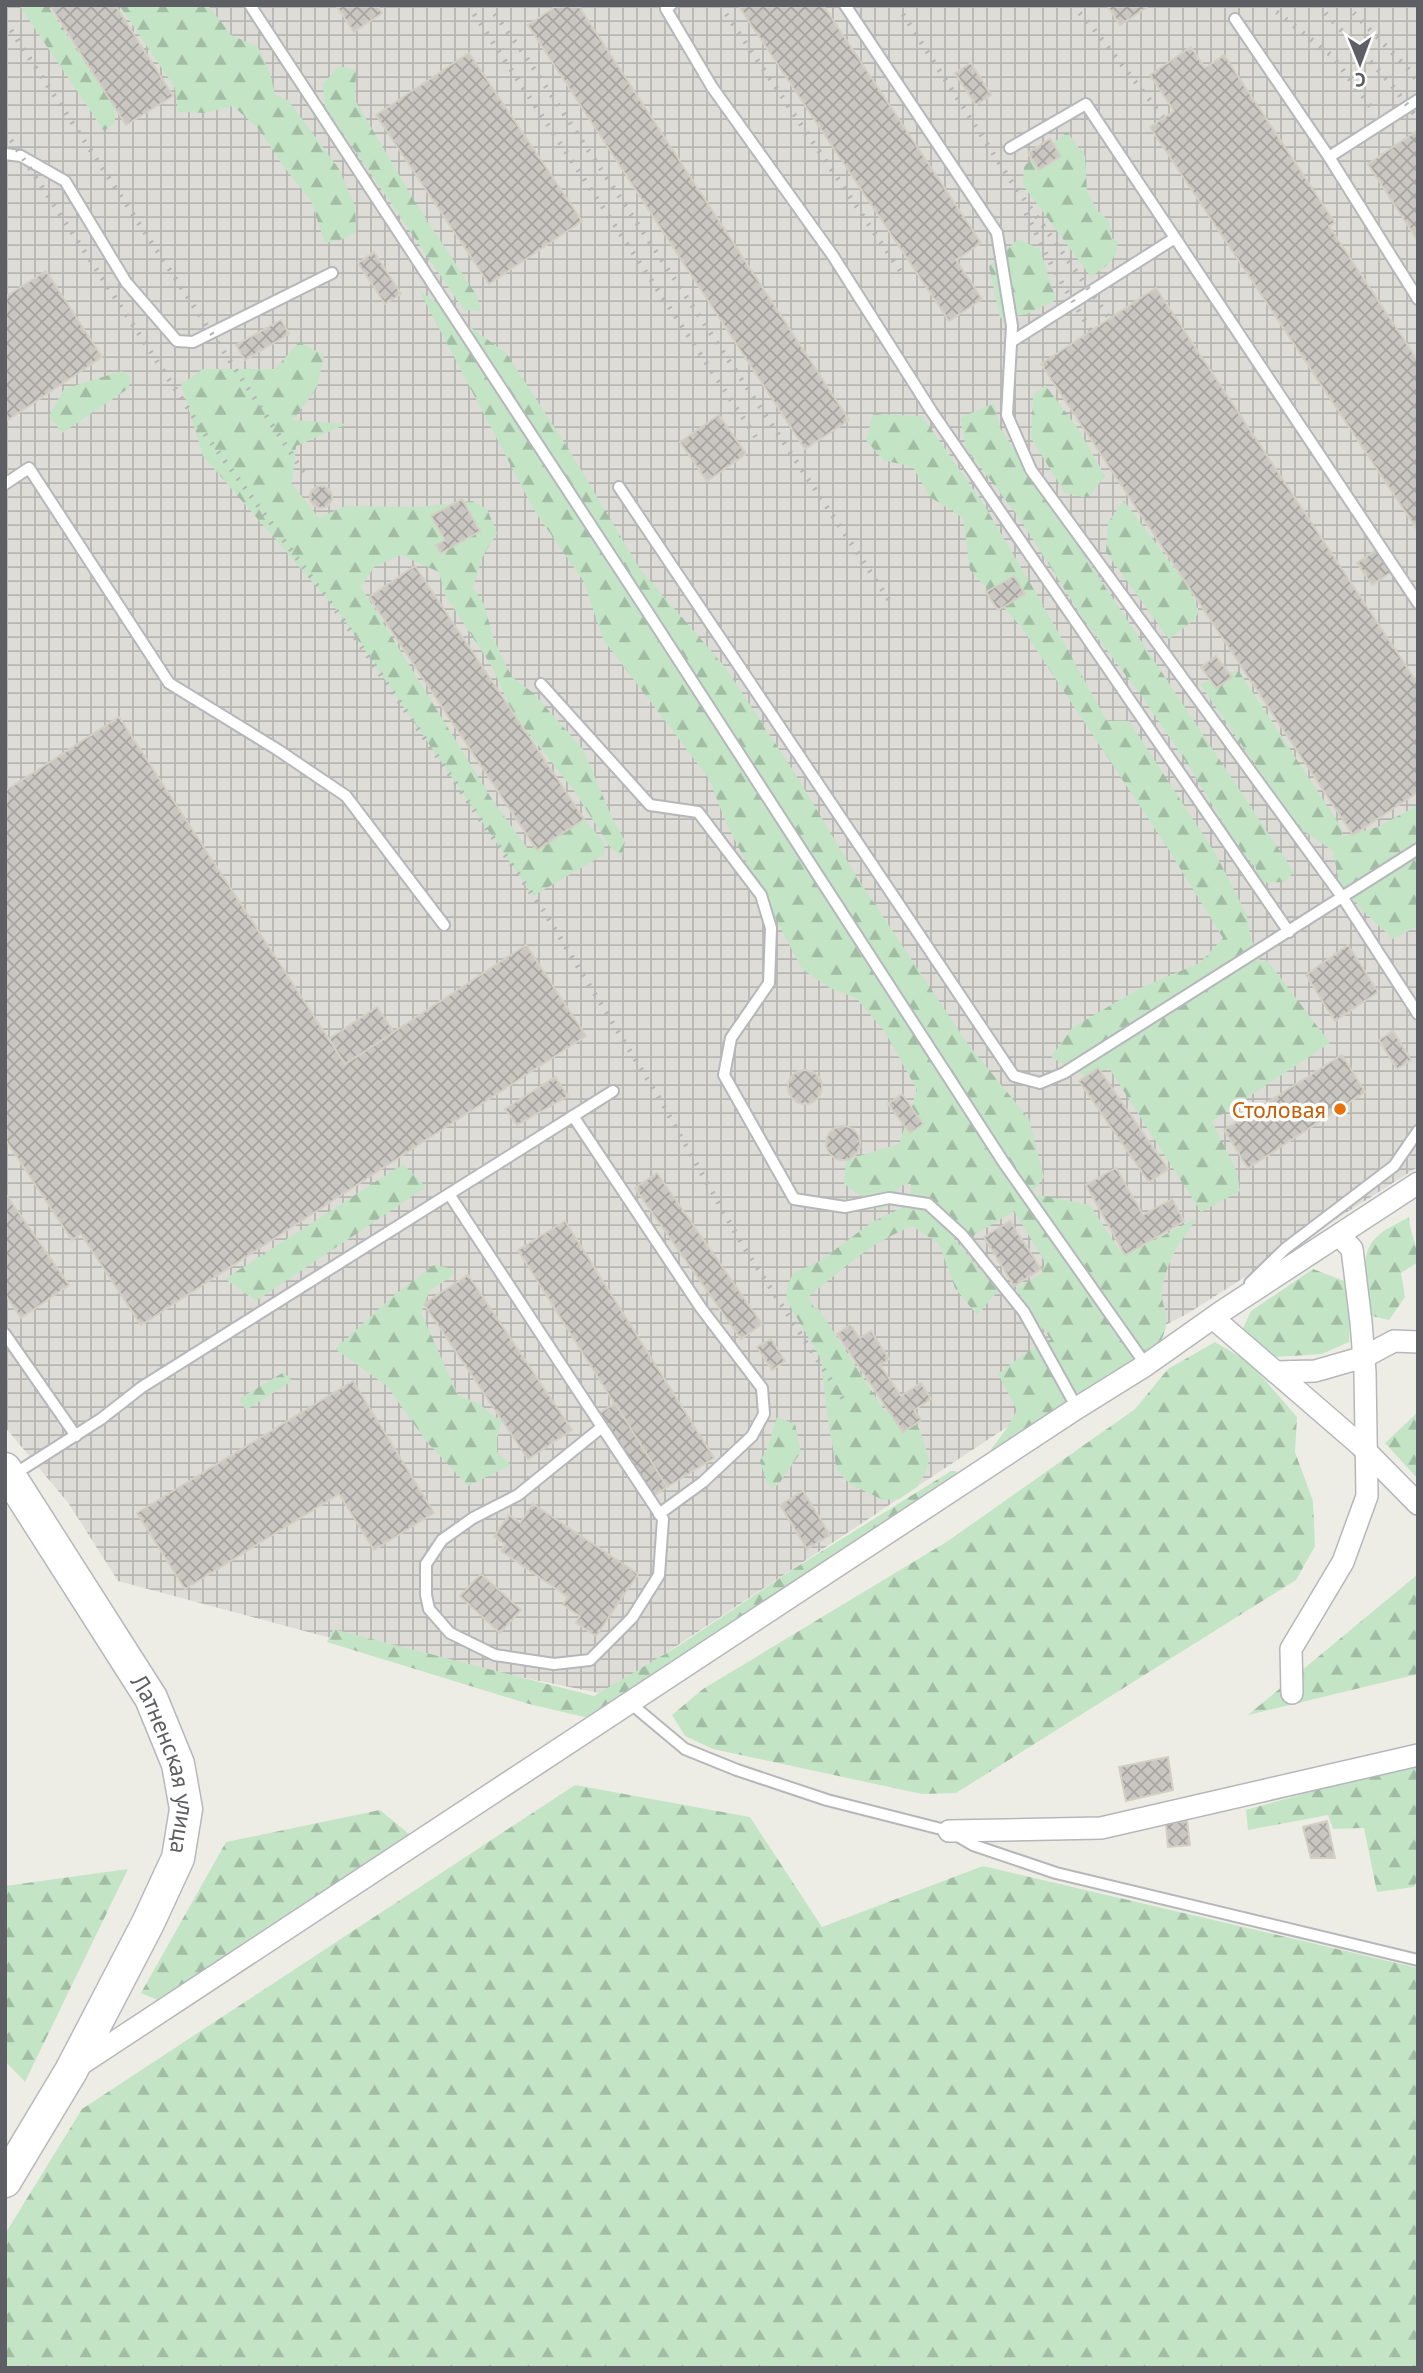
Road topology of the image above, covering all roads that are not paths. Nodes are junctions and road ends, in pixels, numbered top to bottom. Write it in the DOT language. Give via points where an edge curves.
graph roads {
  1 [pos="250,5"];
  2 [pos="671,5"];
  3 [pos="845,5"];
  4 [pos="1235,19"];
  5 [pos="1418,100"];
  6 [pos="1010,148"];
  7 [pos="5,154"];
  8 [pos="1329,157"];
  9 [pos="1175,238"];
  10 [pos="332,273"];
  11 [pos="1418,299"];
  12 [pos="1011,342"];
  13 [pos="5,484"];
  14 [pos="619,486"];
  15 [pos="1418,603"];
  16 [pos="541,684"];
  17 [pos="1418,849"];
  18 [pos="1343,898"];
  19 [pos="444,925"];
  20 [pos="1289,932"];
  21 [pos="1418,1014"];
  22 [pos="613,1091"];
  23 [pos="573,1116"];
  24 [pos="1418,1131"];
  25 [pos="1418,1183"];
  26 [pos="449,1194"];
  27 [pos="1339,1235"];
  28 [pos="1217,1315"];
  29 [pos="5,1334"];
  30 [pos="1418,1342"];
  31 [pos="1364,1357"];
  32 [pos="1146,1365"];
  33 [pos="1275,1371"];
  34 [pos="1077,1408"];
  35 [pos="602,1427"];
  36 [pos="76,1436"];
  37 [pos="1368,1452"];
  38 [pos="8,1473"];
  39 [pos="1418,1504"];
  40 [pos="659,1514"];
  41 [pos="1292,1693"];
  42 [pos="630,1703"];
  43 [pos="1418,1755"];
  44 [pos="949,1831"];
  45 [pos="1418,1960"];
  46 [pos="71,2071"];
  47 [pos="5,2181"];
  1 -- 32 [label="lane" via="1004,1163"];
  2 -- 20 [label="lane" via="666,9 712,87 833,256 932,412"];
  3 -- 12 [label="lane" via="997,233"];
  4 -- 8 [label="lane"];
  5 -- 8 [label="lane"];
  6 -- 9 [label="lane" via="1086,104"];
  7 -- 10 [label="lane" via="21,156 65,181 126,282 177,341 193,342"];
  8 -- 11 [label="lane"];
  9 -- 12 [label="lane"];
  9 -- 15 [label="lane"];
  12 -- 18 [label="lane" via="1007,415 1031,470"];
  13 -- 19 [label="lane" via="29,468 169,683 346,796"];
  14 -- 20 [label="lane" via="1014,1076 1040,1083 1064,1073"];
  16 -- 34 [label="lane" via="650,805 698,812 761,895 771,928 769,984 732,1038 724,1075 794,1199 845,1207 889,1198 928,1205 962,1235 1024,1311"];
  17 -- 18 [label="lane"];
  18 -- 20 [label="lane"];
  18 -- 21 [label="lane"];
  22 -- 23 [label="lane"];
  23 -- 26 [label="lane"];
  23 -- 40 [label="lane" via="701,1308 762,1388 764,1414 752,1436 703,1482"];
  24 -- 28 [label="lane" via="1394,1166 1286,1248"];
  25 -- 27 [label="street"];
  26 -- 35 [label="lane"];
  26 -- 36 [label="lane" via="142,1387"];
  27 -- 28 [label="street"];
  27 -- 31 [label="street" via="1352,1249"];
  28 -- 32 [label="street"];
  28 -- 33 [label="street"];
  29 -- 36 [label="lane"];
  30 -- 31 [label="street" via="1394,1341"];
  31 -- 33 [label="street" via="1315,1371"];
  31 -- 37 [label="street"];
  32 -- 34 [label="street"];
  33 -- 37 [label="street"];
  34 -- 42 [label="street"];
  35 -- 40 [label="lane"];
  35 -- 40 [label="lane" via="518,1495 442,1540 426,1564 429,1609 450,1633 495,1654 554,1664 590,1660 632,1618 659,1575 663,1519"];
  36 -- 38 [label="lane"];
  37 -- 39 [label="street"];
  37 -- 41 [label="street" via="1367,1496 1343,1562 1291,1649"];
  38 -- 46 [label="street, Латненская улица" via="151,1698 178,1764 186,1809 178,1858"];
  42 -- 44 [label="lane" via="685,1749 737,1770 827,1800"];
  42 -- 46 [label="street"];
  43 -- 44 [label="street" via="1101,1828"];
  44 -- 45 [label="lane" via="973,1845 1056,1873"];
  46 -- 47 [label="street, Латненская улица"];
}
